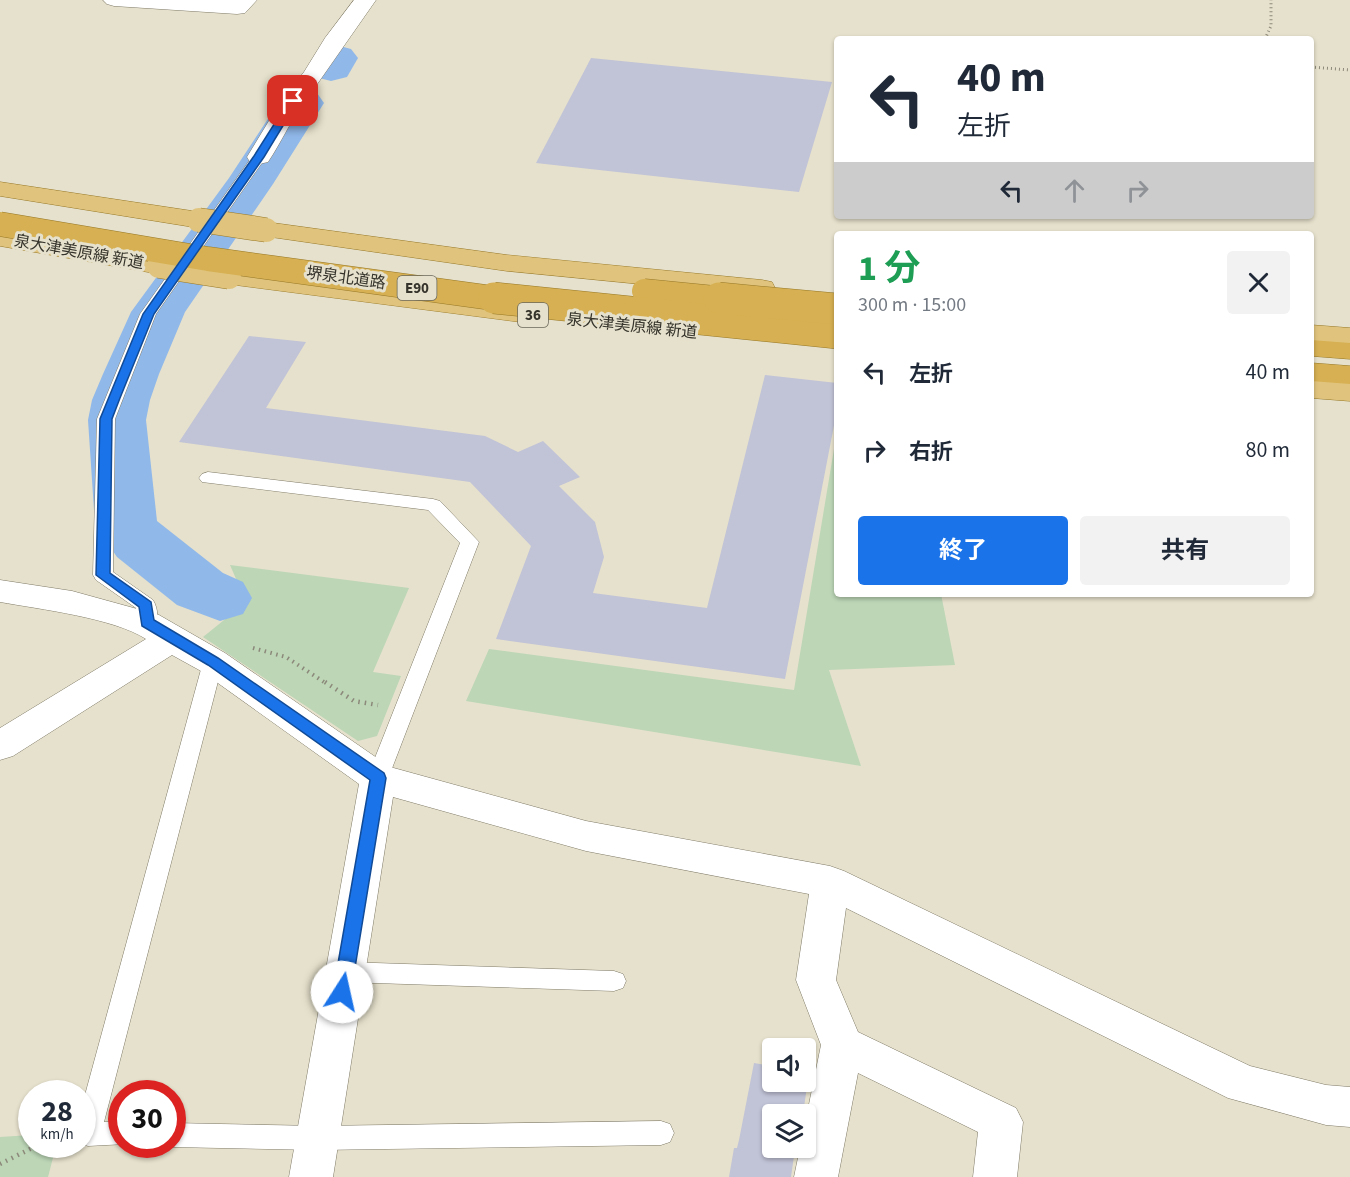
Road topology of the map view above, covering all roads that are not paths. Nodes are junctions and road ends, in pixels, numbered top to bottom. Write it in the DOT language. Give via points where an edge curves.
graph roads {
  1 [pos="114,0"];
  2 [pos="246,0"];
  3 [pos="365,0"];
  4 [pos="259,157"];
  5 [pos="0,189"];
  6 [pos="0,202"];
  7 [pos="0,224"];
  8 [pos="0,238"];
  9 [pos="834,295"];
  10 [pos="834,309"];
  11 [pos="834,333"];
  12 [pos="1314,333"];
  13 [pos="1350,336"];
  14 [pos="834,348"];
  15 [pos="1314,348"];
  16 [pos="1350,351"];
  17 [pos="1314,372"];
  18 [pos="1350,375"];
  19 [pos="1314,389"];
  20 [pos="1350,392"];
  21 [pos="208,478"];
  22 [pos="0,591"];
  23 [pos="159,631"];
  24 [pos="213,662"];
  25 [pos="0,746"];
  26 [pos="378,778"];
  27 [pos="830,882"];
  28 [pos="345,972"];
  29 [pos="614,981"];
  30 [pos="842,1045"];
  31 [pos="1350,1107"];
  32 [pos="661,1133"];
  33 [pos="108,1134"];
  34 [pos="186,1135"];
  35 [pos="317,1138"];
  36 [pos="311,1177"];
  37 [pos="816,1177"];
  38 [pos="995,1177"];
  1 -- 2 [label="street" via="237,8"];
  3 -- 4 [label="street" via="293,101"];
  4 -- 23 [label="lane" via="148,314 106,419 103,575 146,605"];
  5 -- 9 [label="main road, bridge" via="507,262"];
  6 -- 10 [label="highway, 堺泉北道路 / E90, bridge" via="404,264"];
  7 -- 11 [label="highway, 堺泉北道路 / E90, bridge" via="219,261 395,285"];
  8 -- 14 [label="main road, 泉大津美原線 新道 / 36, bridge" via="230,277 483,310"];
  12 -- 13 [label="main road"];
  15 -- 16 [label="highway"];
  17 -- 18 [label="highway"];
  19 -- 20 [label="main road"];
  21 -- 26 [label="lane" via="434,505 470,542"];
  22 -- 23 [label="street" via="72,603"];
  23 -- 24 [label="street"];
  23 -- 25 [label="street"];
  24 -- 26 [label="street"];
  24 -- 33 [label="lane" via="88,1134"];
  26 -- 27 [label="street" via="586,836"];
  26 -- 28 [label="street"];
  27 -- 30 [label="street" via="816,980"];
  27 -- 31 [label="street" via="1243,1084 1326,1105"];
  28 -- 29 [label="lane"];
  28 -- 35 [label="street"];
  30 -- 37 [label="street"];
  30 -- 38 [label="street" via="1001,1122"];
  32 -- 35 [label="lane"];
  34 -- 35 [label="lane"];
  35 -- 36 [label="street"];
}
